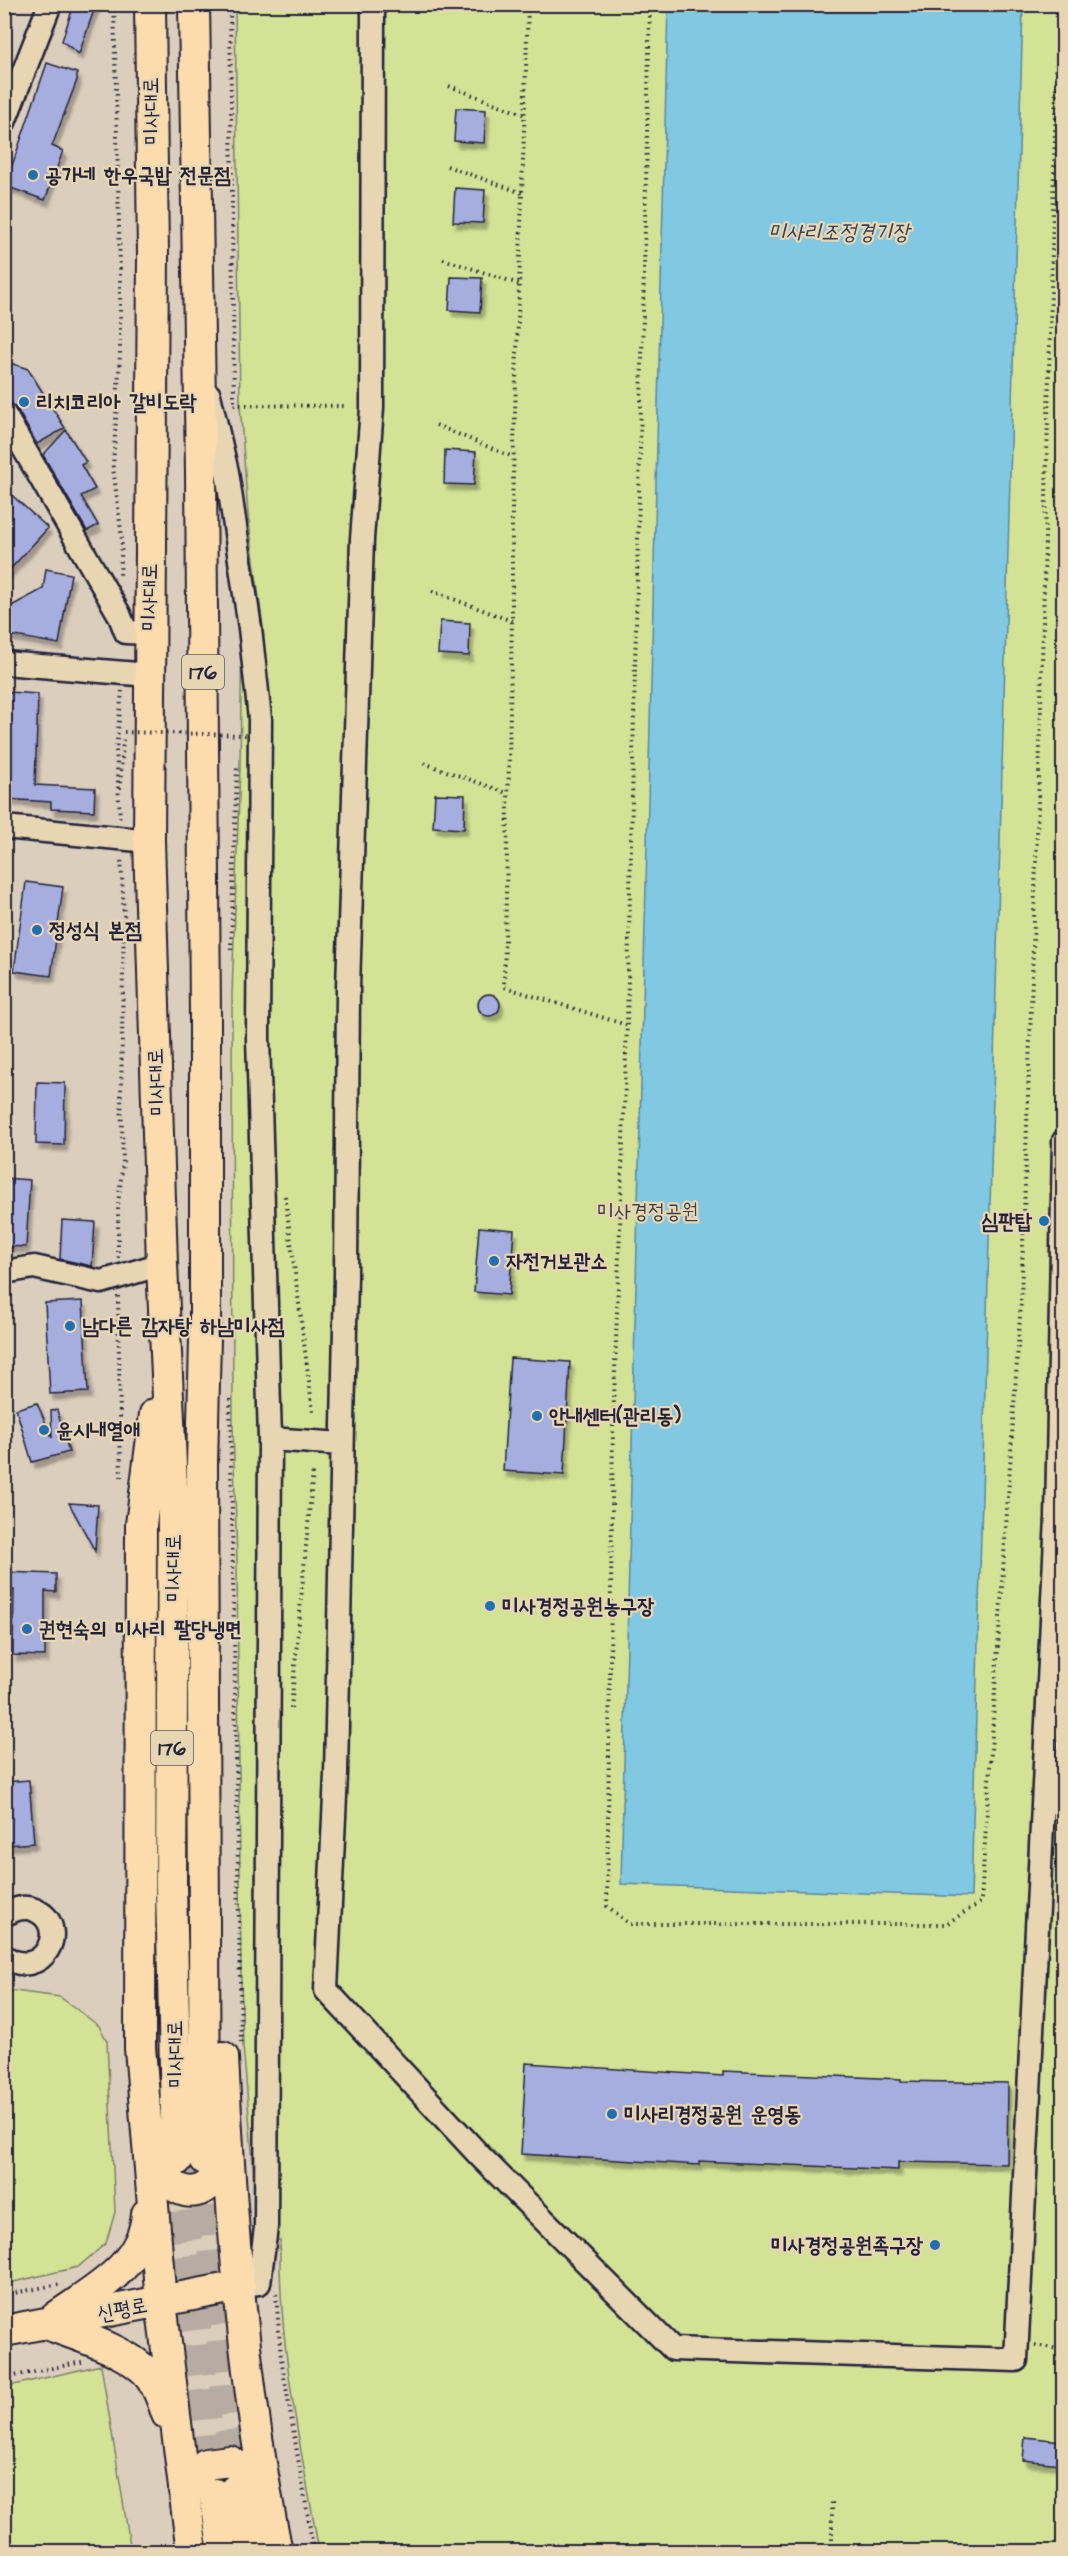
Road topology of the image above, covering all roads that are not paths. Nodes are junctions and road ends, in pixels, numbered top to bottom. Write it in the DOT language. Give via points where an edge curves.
graph roads {
  1 [pos="50,4"];
  2 [pos="150,4"];
  3 [pos="194,4"];
  4 [pos="373,4"];
  5 [pos="4,122"];
  6 [pos="199,356"];
  7 [pos="4,414"];
  8 [pos="149,633"];
  9 [pos="4,663"];
  10 [pos="137,674"];
  11 [pos="4,827"];
  12 [pos="135,840"];
  13 [pos="1064,1141"];
  14 [pos="162,1264"];
  15 [pos="4,1272"];
  16 [pos="270,1439"];
  17 [pos="342,1444"];
  18 [pos="4,1915"];
  19 [pos="4,1956"];
  20 [pos="182,2160"];
  21 [pos="240,2286"];
  22 [pos="161,2302"];
  23 [pos="46,2324"];
  24 [pos="4,2331"];
  25 [pos="179,2444"];
  26 [pos="238,2489"];
  27 [pos="184,2491"];
  28 [pos="192,2552"];
  29 [pos="224,2552"];
  30 [pos="248,2552"];
  31 [pos="277,2552"];
  1 -- 5 [label="lane"];
  2 -- 8 [label="main road, 미사대로 / 176" via="153,255"];
  3 -- 6 [label="main road, 176"];
  4 -- 17 [label="lane" via="372,408 362,539 348,988"];
  6 -- 16 [label="lane" via="227,472 260,719 258,1038"];
  6 -- 20 [label="main road, 176" via="206,1339 219,1432 218,1561 223,1614 222,2029"];
  7 -- 8 [label="lane" via="126,632"];
  8 -- 10 [label="main road, 미사대로 / 176"];
  9 -- 10 [label="lane"];
  10 -- 12 [label="main road, 미사대로 / 176"];
  11 -- 12 [label="lane"];
  12 -- 14 [label="main road, 미사대로 / 176"];
  13 -- 17 [label="lane" via="1058,1517 1016,2360 673,2349 480,2156 326,1990 336,1774"];
  14 -- 15 [label="lane" via="101,1282 34,1267"];
  14 -- 20 [label="main road, 미사대로 / 176" via="173,1509 171,1885"];
  16 -- 17 [label="lane"];
  16 -- 21 [label="lane" via="266,2227 260,2283"];
  18 -- 19 [label="lane" via="21,1907 39,1912 51,1927 52,1936 46,1954 38,1960 20,1964"];
  20 -- 21 [label="main road"];
  20 -- 22 [label="main road"];
  20 -- 23 [label="main road" via="131,2258 114,2276"];
  21 -- 22 [label="main road, 신평로"];
  21 -- 26 [label="main road"];
  22 -- 23 [label="main road, 신평로"];
  22 -- 25 [label="main road"];
  23 -- 24 [label="main road, 신평로"];
  23 -- 25 [label="main road" via="112,2348 146,2373 160,2394"];
  25 -- 27 [label="main road"];
  26 -- 27 [label="main road" via="230,2461 206,2464"];
  26 -- 29 [label="main road"];
  26 -- 30 [label="main road"];
  26 -- 31 [label="main road"];
  27 -- 28 [label="main road"];
}
